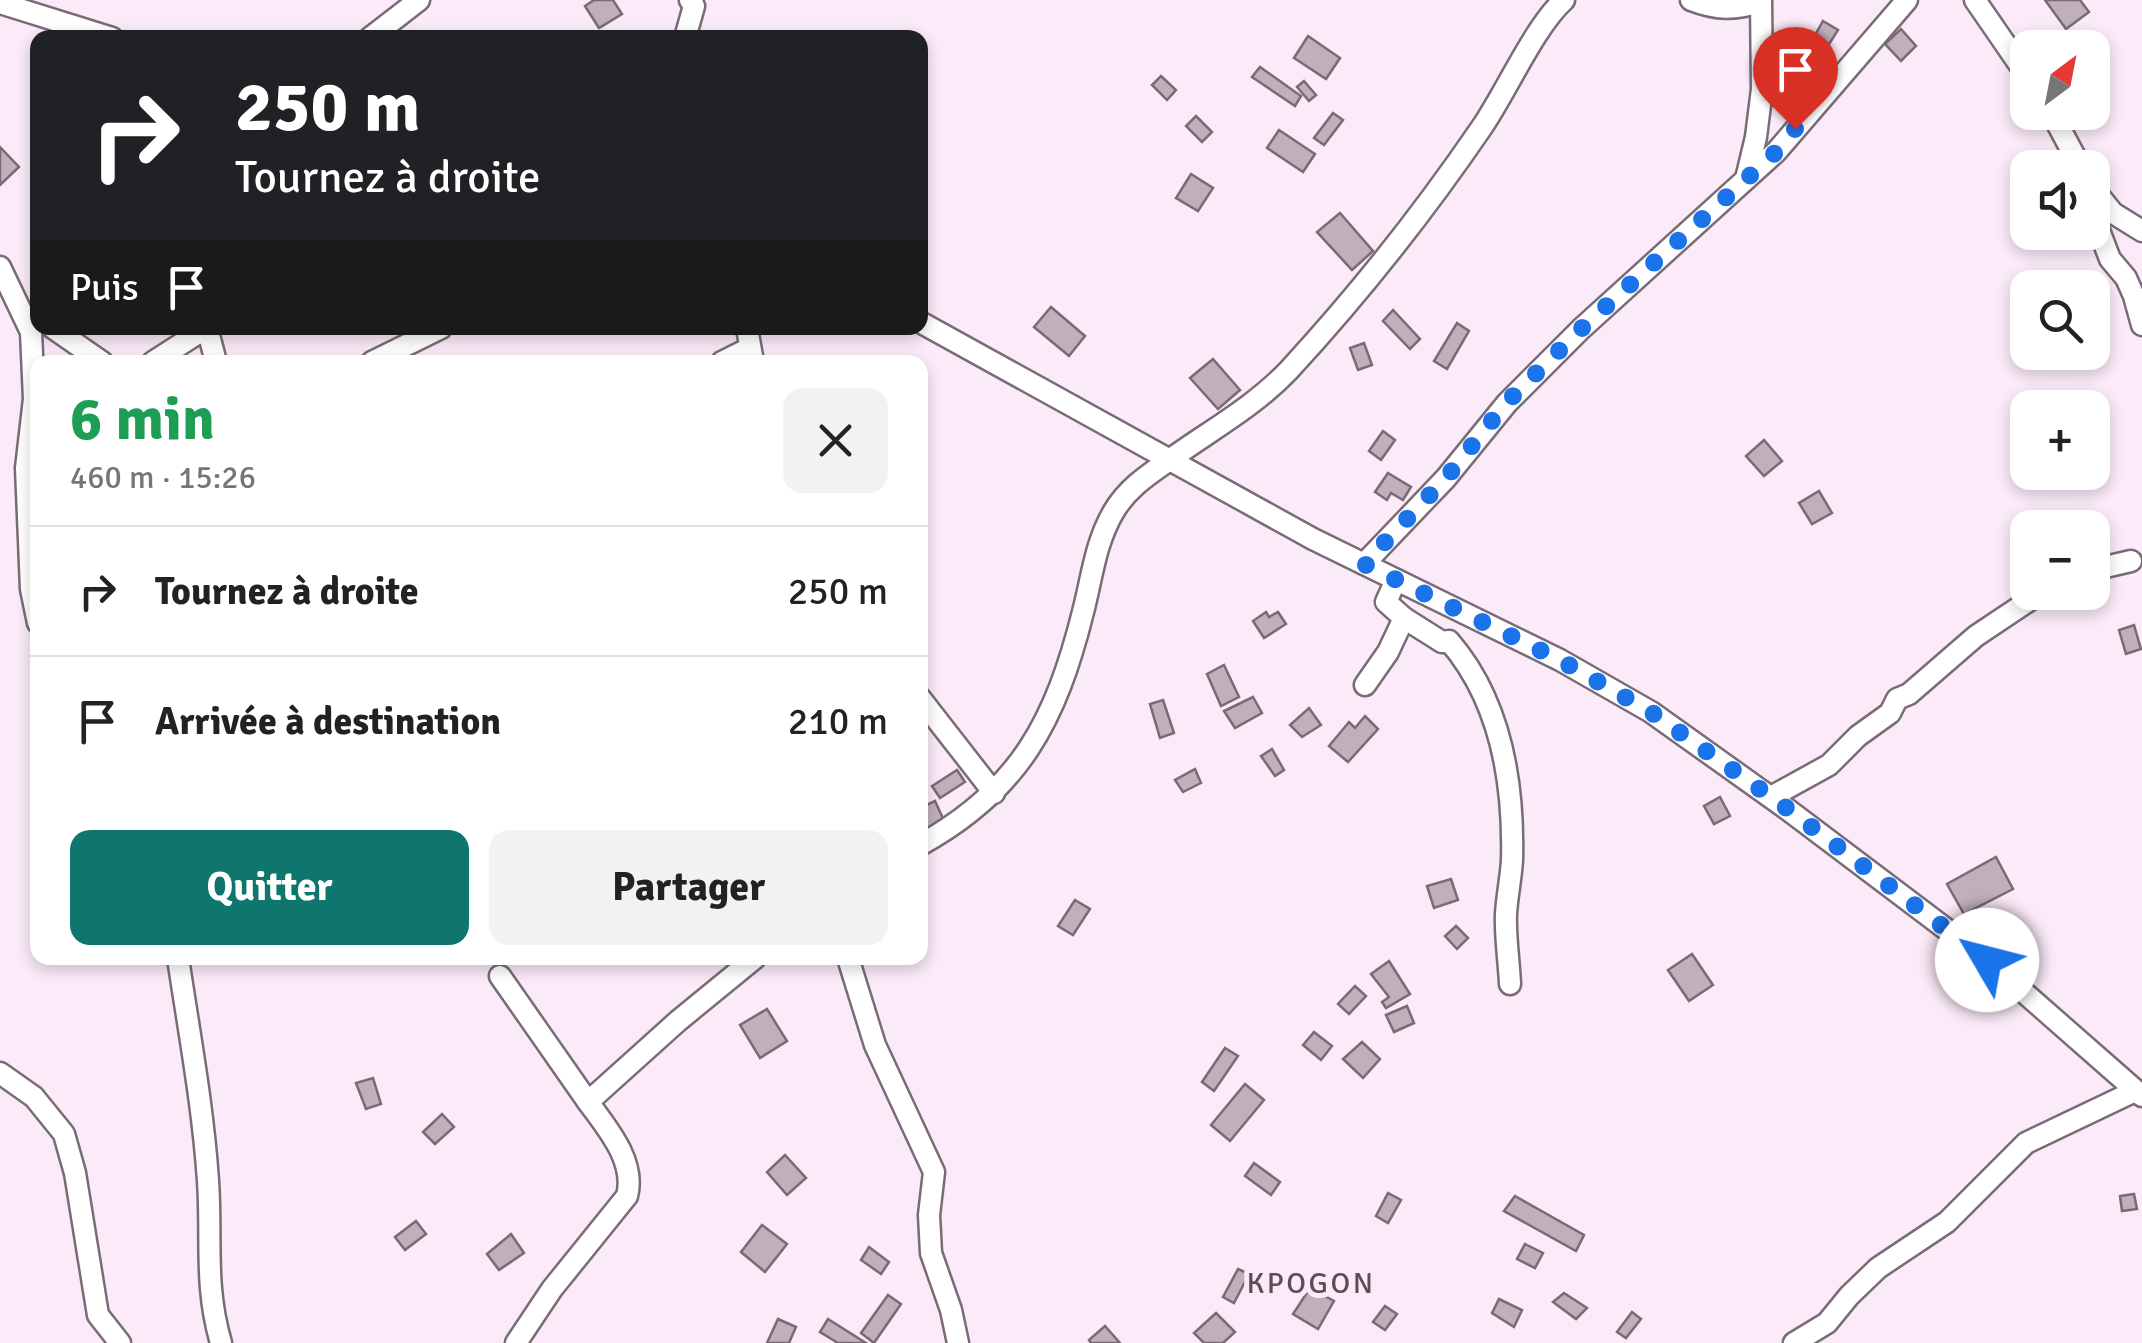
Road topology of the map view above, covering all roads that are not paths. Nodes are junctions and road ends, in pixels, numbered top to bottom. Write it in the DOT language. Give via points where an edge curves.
graph roads {
  1 [pos="419,0"];
  2 [pos="690,0"];
  3 [pos="1564,0"];
  4 [pos="1691,0"];
  5 [pos="1907,0"];
  6 [pos="1975,0"];
  7 [pos="1761,1"];
  8 [pos="0,2"];
  9 [pos="87,30"];
  10 [pos="380,30"];
  11 [pos="687,30"];
  12 [pos="2010,51"];
  13 [pos="1745,180"];
  14 [pos="2110,212"];
  15 [pos="2142,231"];
  16 [pos="2108,250"];
  17 [pos="0,268"];
  18 [pos="29,311"];
  19 [pos="2142,325"];
  20 [pos="928,326"];
  21 [pos="63,335"];
  22 [pos="195,335"];
  23 [pos="427,335"];
  24 [pos="92,355"];
  25 [pos="164,355"];
  26 [pos="386,355"];
  27 [pos="1170,460"];
  28 [pos="2131,561"];
  29 [pos="1364,564"];
  30 [pos="2110,566"];
  31 [pos="1396,580"];
  32 [pos="2015,610"];
  33 [pos="1404,618"];
  34 [pos="1365,685"];
  35 [pos="928,708"];
  36 [pos="994,794"];
  37 [pos="1770,797"];
  38 [pos="928,841"];
  39 [pos="179,965"];
  40 [pos="746,965"];
  41 [pos="850,965"];
  42 [pos="500,976"];
  43 [pos="1510,984"];
  44 [pos="0,1072"];
  45 [pos="2139,1093"];
  46 [pos="588,1102"];
  47 [pos="120,1343"];
  48 [pos="221,1343"];
  49 [pos="516,1343"];
  50 [pos="958,1343"];
  51 [pos="1794,1343"];
  1 -- 10 [label="street"];
  2 -- 11 [label="street"];
  3 -- 27 [label="street" via="1400,242 1262,396"];
  4 -- 7 [label="street" via="1716,9"];
  5 -- 13 [label="street"];
  6 -- 12 [label="street"];
  7 -- 13 [label="street" via="1762,89"];
  8 -- 9 [label="street"];
  13 -- 29 [label="street" via="1507,402"];
  14 -- 15 [label="street"];
  16 -- 19 [label="street" via="2126,278"];
  17 -- 18 [label="street"];
  20 -- 27 [label="street"];
  21 -- 24 [label="street"];
  22 -- 25 [label="street"];
  23 -- 26 [label="street"];
  27 -- 29 [label="street"];
  27 -- 36 [label="street" via="1132,486 1114,511 1099,542 1055,704"];
  28 -- 30 [label="street"];
  29 -- 31 [label="street"];
  31 -- 33 [label="street" via="1386,602"];
  31 -- 37 [label="street" via="1651,712"];
  32 -- 37 [label="street" via="1897,699 1890,713 1829,765"];
  33 -- 34 [label="street"];
  33 -- 43 [label="street" via="1449,641 1468,664 1504,757 1512,857 1506,916"];
  35 -- 36 [label="street"];
  36 -- 38 [label="street"];
  37 -- 45 [label="street" via="1987,960"];
  39 -- 48 [label="street"];
  40 -- 46 [label="street"];
  41 -- 50 [label="street" via="875,1045 934,1172 931,1253"];
  42 -- 46 [label="street"];
  44 -- 47 [label="street" via="34,1097 64,1134 98,1315"];
  45 -- 51 [label="street" via="2026,1143 1947,1222 1878,1268 1827,1323"];
  46 -- 49 [label="street" via="624,1158 632,1178 627,1196"];
}
